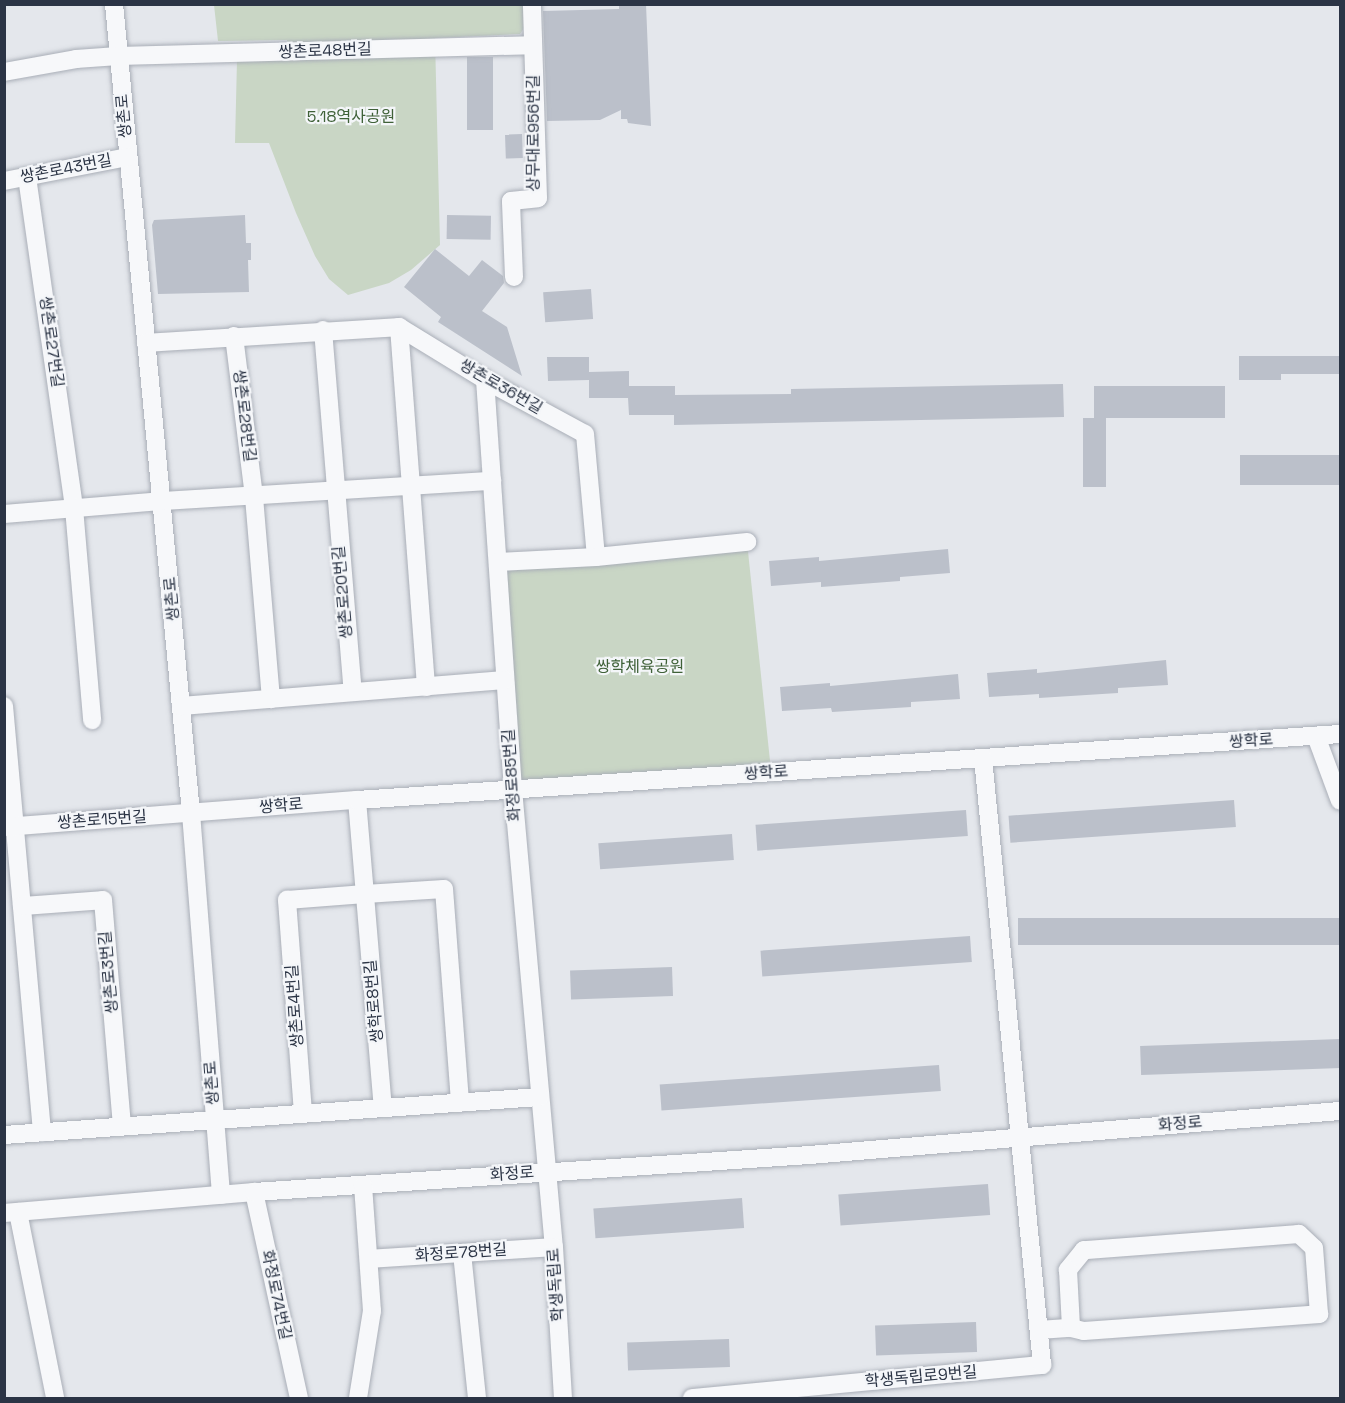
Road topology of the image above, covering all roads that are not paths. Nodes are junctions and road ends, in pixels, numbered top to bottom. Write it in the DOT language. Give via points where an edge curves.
graph roads {
  1 [pos="114,4"];
  2 [pos="532,4"];
  3 [pos="532,45"];
  4 [pos="118,56"];
  5 [pos="4,72"];
  6 [pos="128,157"];
  7 [pos="27,177"];
  8 [pos="4,181"];
  9 [pos="514,278"];
  10 [pos="399,327"];
  11 [pos="323,330"];
  12 [pos="234,336"];
  13 [pos="146,343"];
  14 [pos="485,379"];
  15 [pos="492,481"];
  16 [pos="410,486"];
  17 [pos="334,490"];
  18 [pos="254,497"];
  19 [pos="163,501"];
  20 [pos="75,508"];
  21 [pos="4,514"];
  22 [pos="747,542"];
  23 [pos="596,557"];
  24 [pos="498,562"];
  25 [pos="506,680"];
  26 [pos="426,687"];
  27 [pos="352,692"];
  28 [pos="271,699"];
  29 [pos="4,706"];
  30 [pos="181,706"];
  31 [pos="92,720"];
  32 [pos="1341,734"];
  33 [pos="1316,736"];
  34 [pos="983,758"];
  35 [pos="513,789"];
  36 [pos="357,800"];
  37 [pos="1341,801"];
  38 [pos="191,813"];
  39 [pos="9,827"];
  40 [pos="365,894"];
  41 [pos="22,906"];
  42 [pos="540,1097"];
  43 [pos="460,1102"];
  44 [pos="383,1108"];
  45 [pos="1341,1112"];
  46 [pos="303,1113"];
  47 [pos="215,1119"];
  48 [pos="122,1126"];
  49 [pos="42,1132"];
  50 [pos="4,1135"];
  51 [pos="1020,1137"];
  52 [pos="546,1172"];
  53 [pos="363,1185"];
  54 [pos="254,1192"];
  55 [pos="221,1195"];
  56 [pos="11,1212"];
  57 [pos="554,1247"];
  58 [pos="462,1253"];
  59 [pos="369,1259"];
  60 [pos="1071,1328"];
  61 [pos="1039,1330"];
  62 [pos="55,1398"];
  63 [pos="299,1398"];
  64 [pos="358,1398"];
  65 [pos="477,1398"];
  66 [pos="563,1398"];
  67 [pos="692,1398"];
  1 -- 4 [label="street, 쌍촌로"];
  2 -- 3 [label="street, 상무대로956번길"];
  3 -- 4 [label="street, 쌍촌로48번길"];
  3 -- 9 [label="street, 상무대로956번길" via="538,198 511,201"];
  4 -- 5 [label="street, 쌍촌로48번길"];
  4 -- 6 [label="street, 쌍촌로"];
  6 -- 7 [label="street, 쌍촌로43번길"];
  6 -- 13 [label="street, 쌍촌로"];
  7 -- 8 [label="street, 쌍촌로43번길"];
  7 -- 20 [label="street, 쌍촌로27번길"];
  10 -- 11 [label="street"];
  10 -- 14 [label="street, 쌍촌로36번길"];
  10 -- 16 [label="street"];
  11 -- 12 [label="street"];
  11 -- 17 [label="street"];
  12 -- 13 [label="street"];
  12 -- 18 [label="street, 쌍촌로28번길"];
  13 -- 19 [label="street, 쌍촌로"];
  14 -- 15 [label="street, 화정로85번길"];
  14 -- 23 [label="street, 쌍촌로36번길" via="585,434"];
  15 -- 16 [label="street"];
  15 -- 24 [label="street, 화정로85번길"];
  16 -- 17 [label="street"];
  16 -- 26 [label="street"];
  17 -- 18 [label="street"];
  17 -- 27 [label="street, 쌍촌로20번길"];
  18 -- 19 [label="street"];
  18 -- 28 [label="street"];
  19 -- 20 [label="street"];
  19 -- 30 [label="street, 쌍촌로"];
  20 -- 21 [label="street"];
  20 -- 31 [label="street, 쌍촌로27번길"];
  22 -- 23 [label="street"];
  23 -- 24 [label="street"];
  24 -- 25 [label="street, 화정로85번길"];
  25 -- 26 [label="street"];
  25 -- 35 [label="street, 화정로85번길"];
  26 -- 27 [label="street"];
  27 -- 28 [label="street"];
  28 -- 30 [label="street"];
  29 -- 39 [label="street"];
  30 -- 38 [label="street, 쌍촌로"];
  32 -- 33 [label="street, 쌍학로"];
  33 -- 34 [label="street, 쌍학로"];
  33 -- 37 [label="street"];
  34 -- 35 [label="street, 쌍학로"];
  34 -- 51 [label="street"];
  35 -- 36 [label="street, 쌍학로"];
  35 -- 42 [label="street, 화정로85번길"];
  36 -- 38 [label="street, 쌍학로"];
  36 -- 40 [label="street, 쌍학로8번길"];
  38 -- 39 [label="street, 쌍촌로15번길"];
  38 -- 47 [label="street, 쌍촌로"];
  39 -- 41 [label="street"];
  40 -- 43 [label="street" via="444,889"];
  40 -- 44 [label="street, 쌍학로8번길"];
  40 -- 46 [label="street, 쌍촌로4번길" via="287,900"];
  41 -- 48 [label="street, 쌍촌로3번길" via="103,900"];
  41 -- 49 [label="street"];
  42 -- 43 [label="street"];
  42 -- 52 [label="street, 화정로85번길"];
  43 -- 44 [label="street"];
  44 -- 46 [label="street"];
  45 -- 51 [label="street, 화정로"];
  46 -- 47 [label="street"];
  47 -- 48 [label="street"];
  47 -- 55 [label="street, 쌍촌로"];
  48 -- 49 [label="street"];
  49 -- 50 [label="street"];
  51 -- 52 [label="street, 화정로"];
  51 -- 61 [label="street"];
  52 -- 53 [label="street, 화정로"];
  52 -- 57 [label="street, 학생독립로"];
  53 -- 54 [label="street, 화정로"];
  53 -- 59 [label="street"];
  54 -- 55 [label="street, 화정로"];
  54 -- 63 [label="street, 화정로74번길"];
  55 -- 56 [label="street, 화정로"];
  56 -- 62 [label="street"];
  57 -- 58 [label="street, 화정로78번길"];
  57 -- 66 [label="street, 학생독립로"];
  58 -- 59 [label="street, 화정로78번길"];
  58 -- 65 [label="street"];
  59 -- 64 [label="street" via="372,1311"];
  60 -- 60 [label="street" via="1084,1331 1319,1314 1314,1248 1299,1234 1084,1250 1068,1270"];
  60 -- 61 [label="street"];
  61 -- 67 [label="street, 학생독립로9번길" via="1042,1365"];
}
